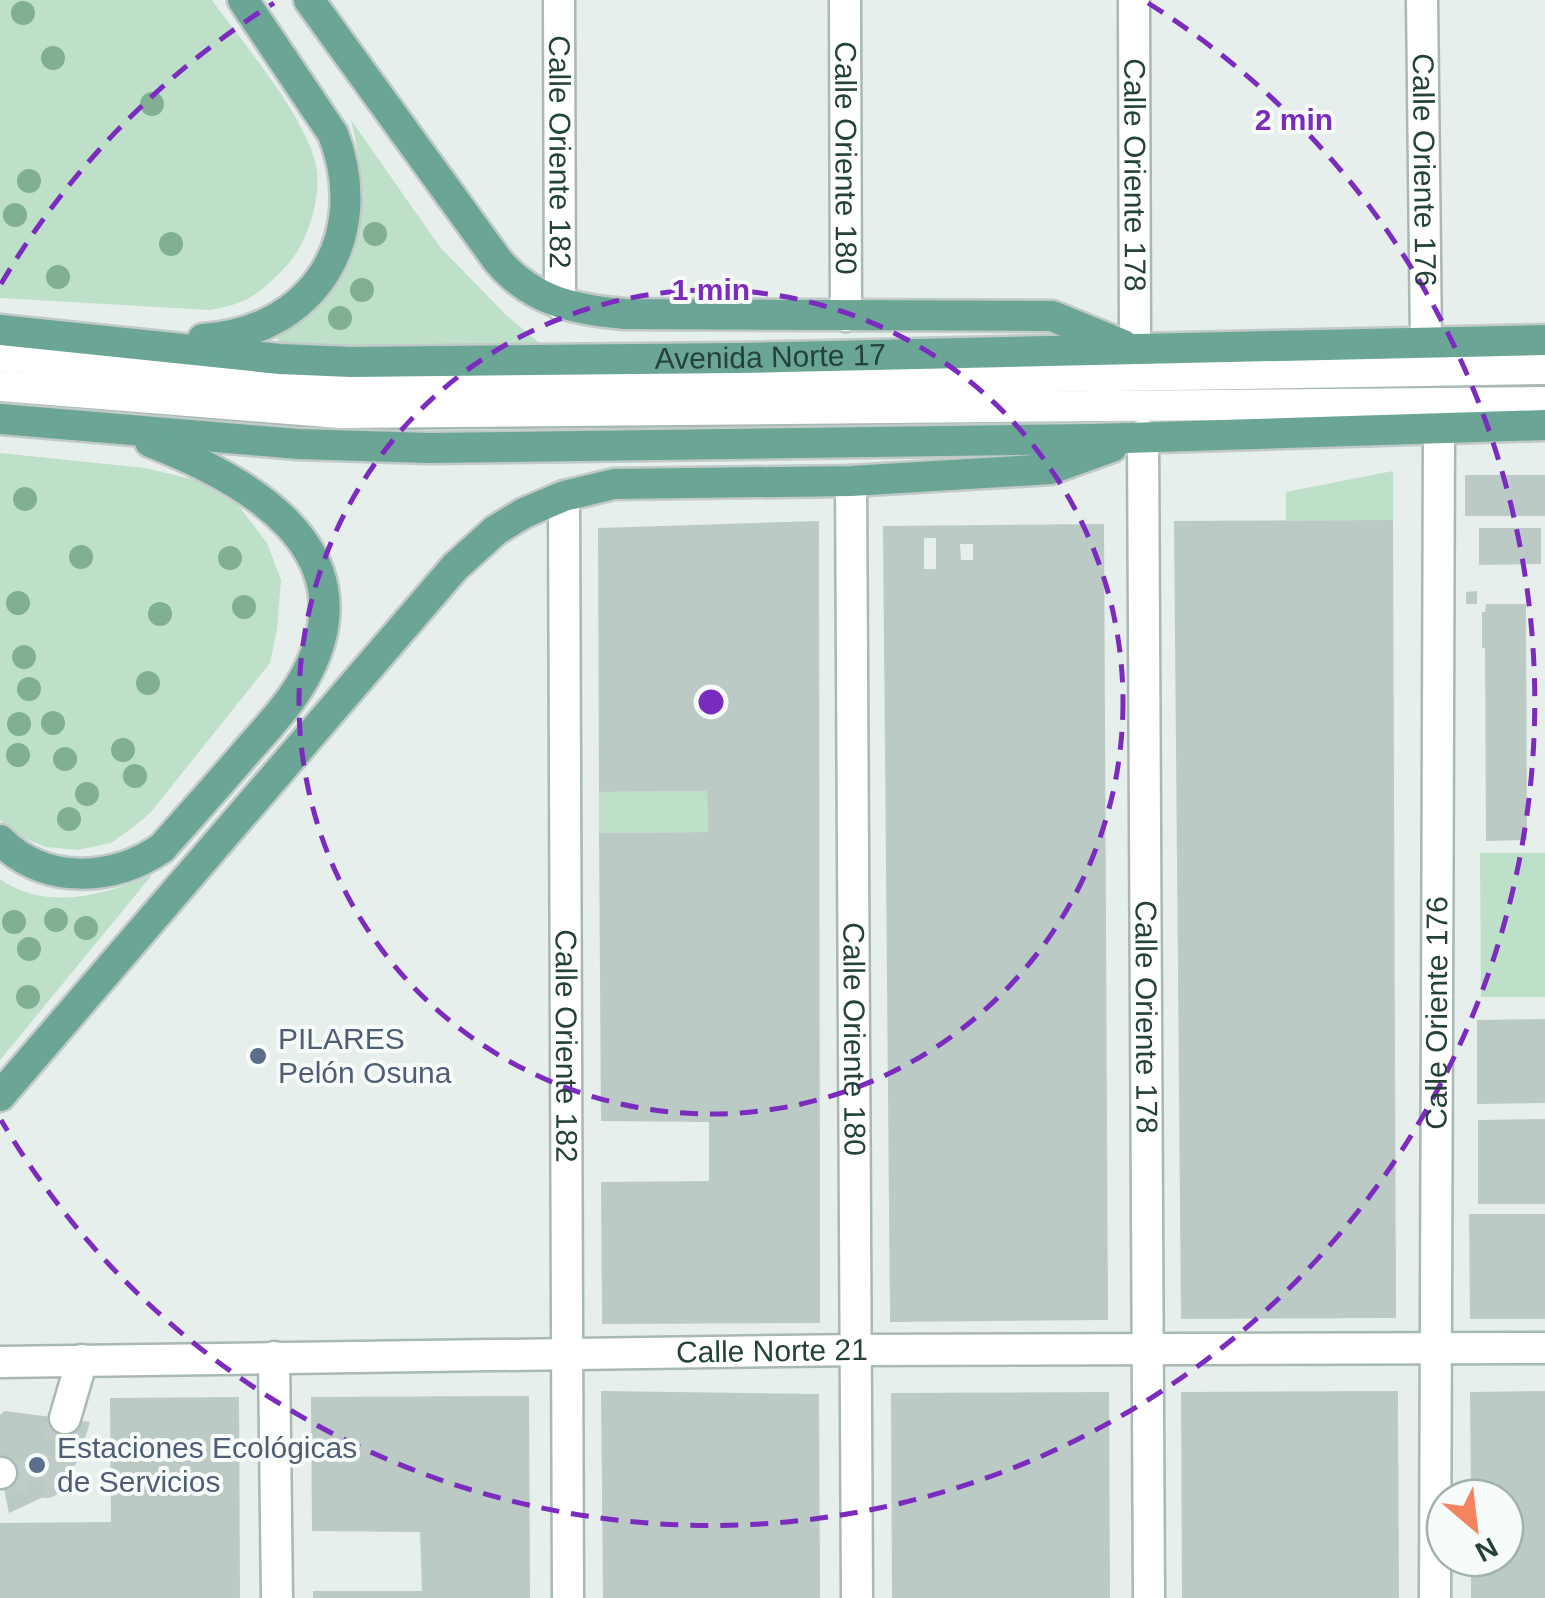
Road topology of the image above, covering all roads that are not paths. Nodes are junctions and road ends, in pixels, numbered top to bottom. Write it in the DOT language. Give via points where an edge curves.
graph roads {
  1 [pos="243,0"];
  2 [pos="309,0"];
  3 [pos="558,0"];
  4 [pos="846,0"];
  5 [pos="1134,0"];
  6 [pos="1422,0"];
  7 [pos="560,304"];
  8 [pos="846,316"];
  9 [pos="0,330"];
  10 [pos="1545,340"];
  11 [pos="1426,342"];
  12 [pos="150,343"];
  13 [pos="1136,349"];
  14 [pos="0,356"];
  15 [pos="1545,370"];
  16 [pos="0,386"];
  17 [pos="1545,402"];
  18 [pos="0,419"];
  19 [pos="1545,425"];
  20 [pos="1439,428"];
  21 [pos="124,432"];
  22 [pos="1143,435"];
  23 [pos="851,480"];
  24 [pos="564,496"];
  25 [pos="0,840"];
  26 [pos="0,1096"];
  27 [pos="1436,1347"];
  28 [pos="1545,1348"];
  29 [pos="858,1350"];
  30 [pos="1148,1350"];
  31 [pos="274,1356"];
  32 [pos="566,1356"];
  33 [pos="82,1360"];
  34 [pos="0,1362"];
  35 [pos="65,1418"];
  36 [pos="277,1598"];
  37 [pos="568,1598"];
  38 [pos="857,1598"];
  39 [pos="1149,1598"];
  40 [pos="1436,1598"];
  1 -- 12 [label="main road" via="333,134 347,184 342,237 319,282 273,320 240,334"];
  2 -- 7 [label="main road" via="498,261 528,289"];
  3 -- 7 [label="street, Calle Oriente 182"];
  4 -- 8 [label="street, Calle Oriente 180"];
  5 -- 13 [label="street, Calle Oriente 178"];
  6 -- 11 [label="street, Calle Oriente 176"];
  7 -- 8 [label="main road" via="625,314"];
  8 -- 13 [label="main road" via="1052,316"];
  9 -- 12 [label="main road, Avenida Norte 17"];
  10 -- 11 [label="main road, Avenida Norte 17"];
  11 -- 13 [label="main road, Avenida Norte 17"];
  12 -- 13 [label="main road, Avenida Norte 17" via="350,362"];
  14 -- 15 [label="street" via="363,388"];
  16 -- 17 [label="street" via="340,412"];
  18 -- 21 [label="main road"];
  19 -- 20 [label="main road"];
  20 -- 22 [label="main road"];
  20 -- 27 [label="street, Calle Oriente 176"];
  21 -- 22 [label="main road" via="429,448"];
  21 -- 25 [label="main road" via="227,475 292,528 323,588 318,646 286,706 162,848 144,860 104,873 72,874 41,867"];
  22 -- 23 [label="main road" via="1052,469"];
  22 -- 30 [label="street, Calle Oriente 178"];
  23 -- 24 [label="main road" via="614,484"];
  23 -- 29 [label="street, Calle Oriente 180"];
  24 -- 26 [label="main road" via="496,530 455,567"];
  24 -- 32 [label="street, Calle Oriente 182"];
  27 -- 28 [label="street, Calle Norte 21"];
  27 -- 30 [label="street, Calle Norte 21"];
  27 -- 40 [label="street, Calle Oriente 176"];
  29 -- 30 [label="street, Calle Norte 21"];
  29 -- 32 [label="street, Calle Norte 21"];
  29 -- 38 [label="street, Calle Oriente 180"];
  30 -- 39 [label="street, Calle Oriente 178"];
  31 -- 32 [label="street, Calle Norte 21"];
  31 -- 33 [label="street, Calle Norte 21"];
  31 -- 36 [label="street"];
  32 -- 37 [label="street, Calle Oriente 182"];
  33 -- 34 [label="street, Calle Norte 21"];
  33 -- 35 [label="street"];
}
